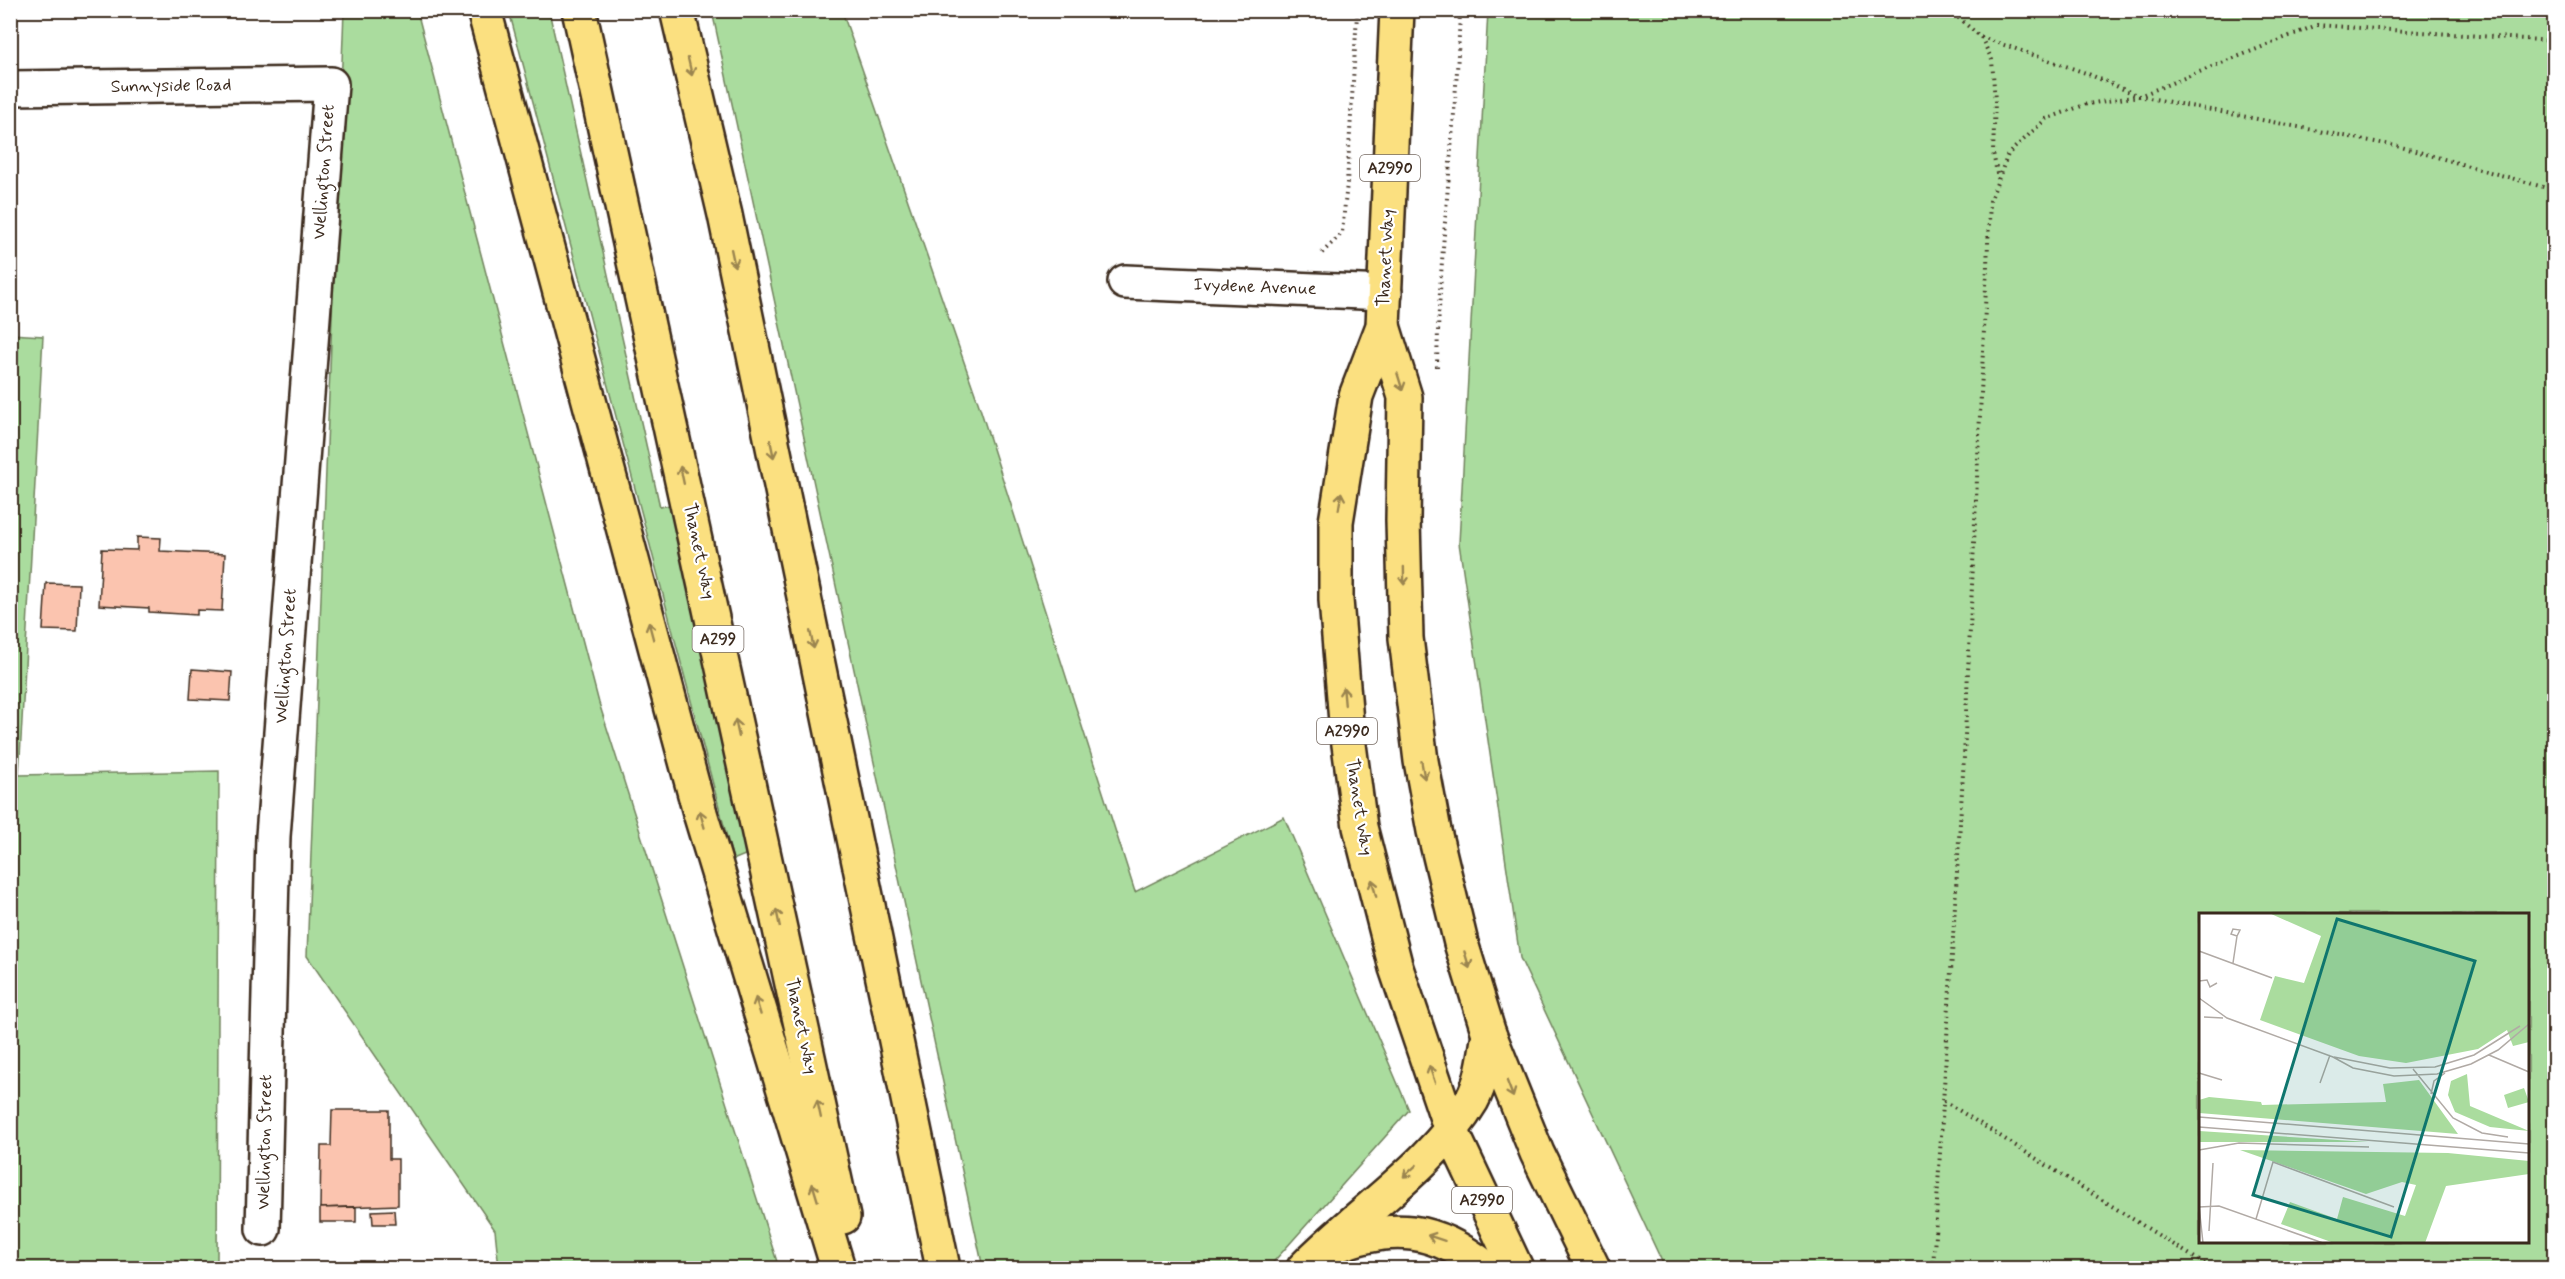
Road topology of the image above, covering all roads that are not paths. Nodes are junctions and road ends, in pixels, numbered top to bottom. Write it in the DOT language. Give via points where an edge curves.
graph roads {
  1 [pos="484,10"];
  2 [pos="579,10"];
  3 [pos="677,10"];
  4 [pos="1397,10"];
  5 [pos="331,84"];
  6 [pos="10,88"];
  7 [pos="1125,282"];
  8 [pos="1385,293"];
  9 [pos="1383,326"];
  10 [pos="1489,1034"];
  11 [pos="1451,1130"];
  12 [pos="263,1229"];
  13 [pos="1312,1260"];
  14 [pos="838,1269"];
  15 [pos="854,1269"];
  16 [pos="943,1269"];
  17 [pos="1486,1269"];
  18 [pos="1516,1269"];
  19 [pos="1593,1269"];
  14 -- 1 [label="main road, one-way" via="700,813"];
  15 -- 2 [label="main road, Thanet Way / A299, one-way"];
  3 -- 16 [label="main road, one-way" via="724,215"];
  4 -- 8 [label="main road, Thanet Way / A2990"];
  5 -- 6 [label="street, Sunnyside Road"];
  5 -- 12 [label="street, Wellington Street" via="273,836"];
  7 -- 8 [label="street, Ivydene Avenue"];
  8 -- 9 [label="main road, Thanet Way / A2990"];
  9 -- 10 [label="main road, Thanet Way / A2990, one-way" via="1405,397 1406,638 1421,761 1447,886"];
  11 -- 9 [label="main road, Thanet Way / A2990, one-way" via="1382,919 1360,826 1346,722 1336,600 1336,522 1356,396"];
  10 -- 11 [label="main road" via="1482,1074 1472,1099"];
  10 -- 19 [label="main road, Thanet Way / A2990, one-way" via="1537,1153"];
  11 -- 13 [label="main road, one-way"];
  11 -- 18 [label="main road, Thanet Way / A2990"];
  17 -- 13 [label="main road, one-way" via="1456,1246 1420,1234 1370,1235"];
}
